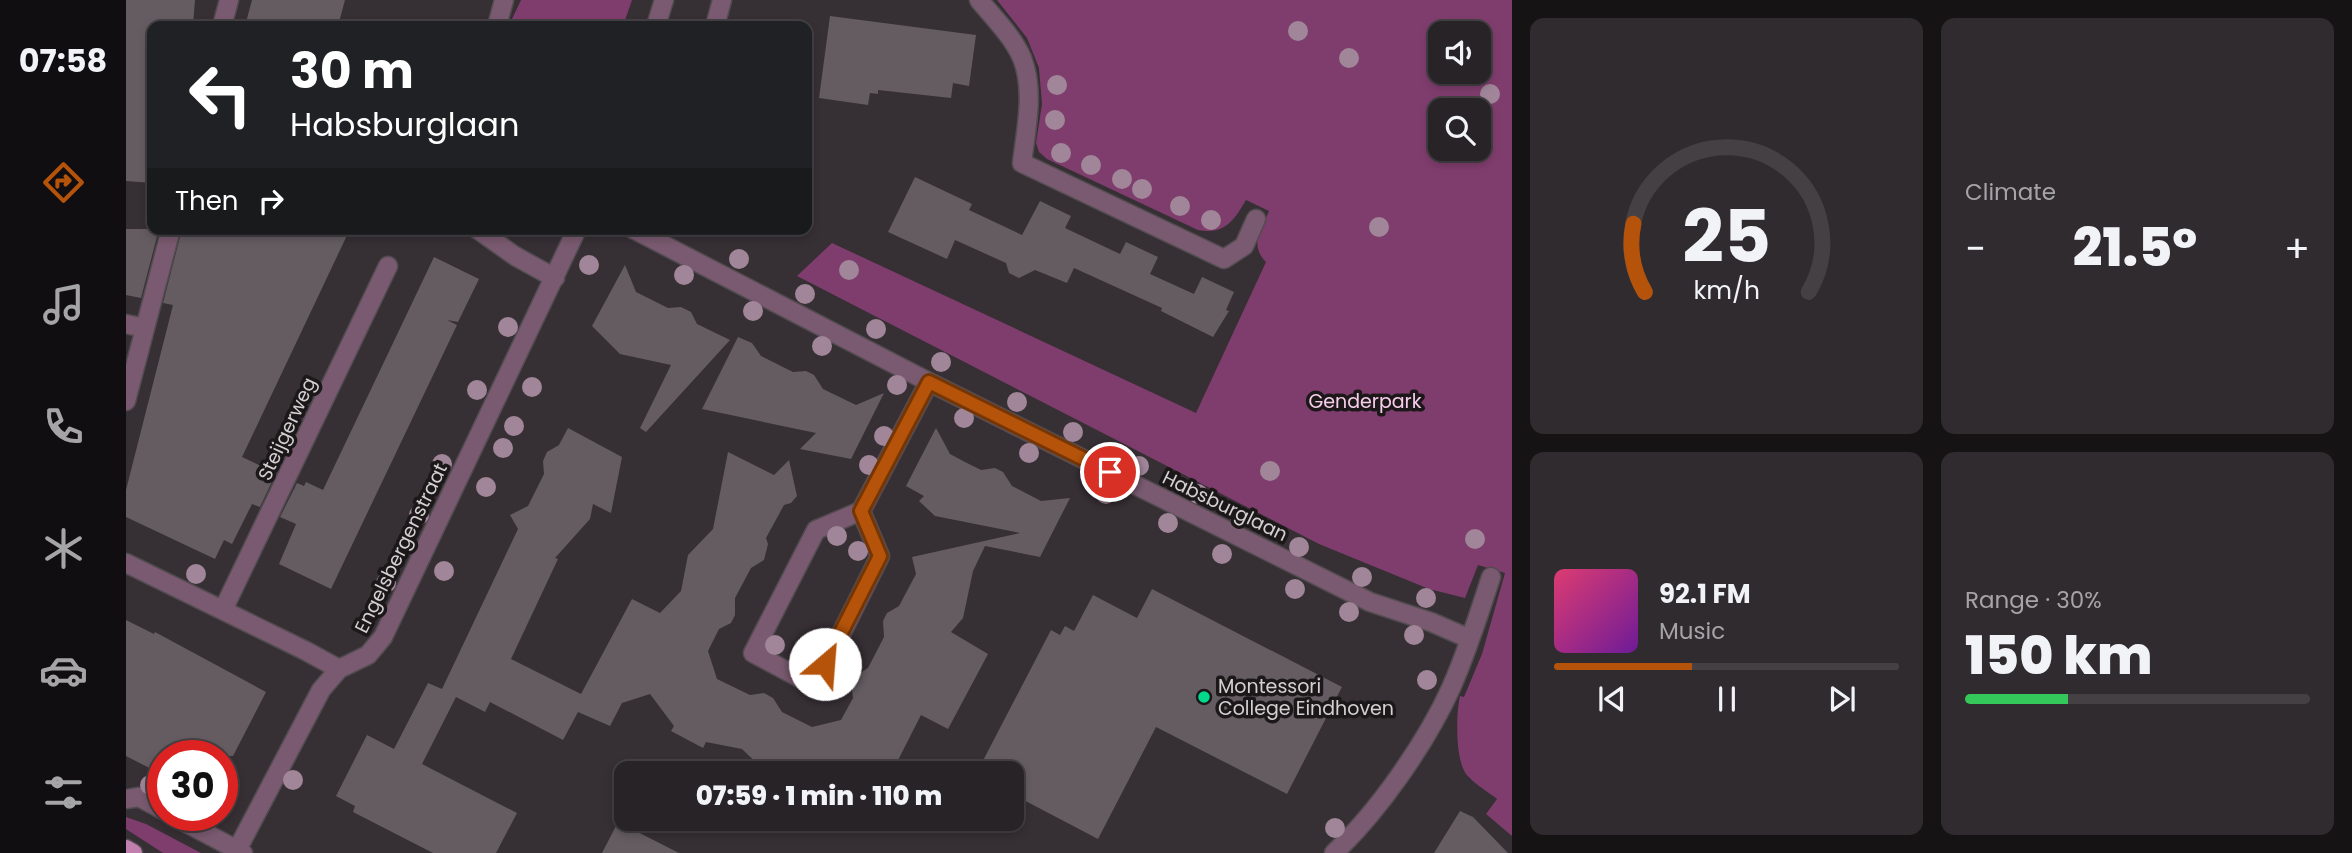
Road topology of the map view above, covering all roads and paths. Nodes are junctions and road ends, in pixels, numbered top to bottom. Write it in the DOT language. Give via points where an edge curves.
graph roads {
  1 [pos="229,0"];
  2 [pos="504,0"];
  3 [pos="664,0"];
  4 [pos="722,0"];
  5 [pos="979,0"];
  6 [pos="223,21"];
  7 [pos="498,21"];
  8 [pos="658,21"];
  9 [pos="716,21"];
  10 [pos="1256,219"];
  11 [pos="169,235"];
  12 [pos="485,235"];
  13 [pos="574,235"];
  14 [pos="645,235"];
  15 [pos="388,266"];
  16 [pos="555,278"];
  17 [pos="126,324"];
  18 [pos="145,328"];
  19 [pos="929,382"];
  20 [pos="126,401"];
  21 [pos="861,511"];
  22 [pos="126,563"];
  23 [pos="1491,577"];
  24 [pos="223,610"];
  25 [pos="1470,639"];
  26 [pos="339,669"];
  27 [pos="126,799"];
  28 [pos="147,801"];
  29 [pos="202,831"];
  30 [pos="126,849"];
  31 [pos="240,851"];
  32 [pos="133,853"];
  33 [pos="1334,853"];
  1 -- 6 [label="street"];
  2 -- 7 [label="street"];
  3 -- 8 [label="street"];
  4 -- 9 [label="street"];
  5 -- 10 [label="street" via="1022,58 1029,103 1022,163 1224,259 1244,246"];
  11 -- 18 [label="street"];
  12 -- 16 [label="street"];
  13 -- 16 [label="street, Engelsbergenstraat"];
  14 -- 19 [label="street, Habsburglaan"];
  15 -- 24 [label="street, Steijgerweg"];
  16 -- 26 [label="street, Engelsbergenstraat" via="383,637 368,655"];
  17 -- 18 [label="street"];
  18 -- 20 [label="street"];
  19 -- 21 [label="street"];
  19 -- 25 [label="street, Habsburglaan" via="1370,602"];
  21 -- 21 [label="street" via="816,530 753,653 815,686 880,556"];
  22 -- 24 [label="street"];
  23 -- 25 [label="street"];
  24 -- 26 [label="street"];
  25 -- 33 [label="street" via="1450,690 1418,747"];
  26 -- 31 [label="street, Engelsbergenstraat" via="321,690"];
  27 -- 28 [label="street"];
  29 -- 31 [label="street"];
  30 -- 32 [label="main road"];
}
